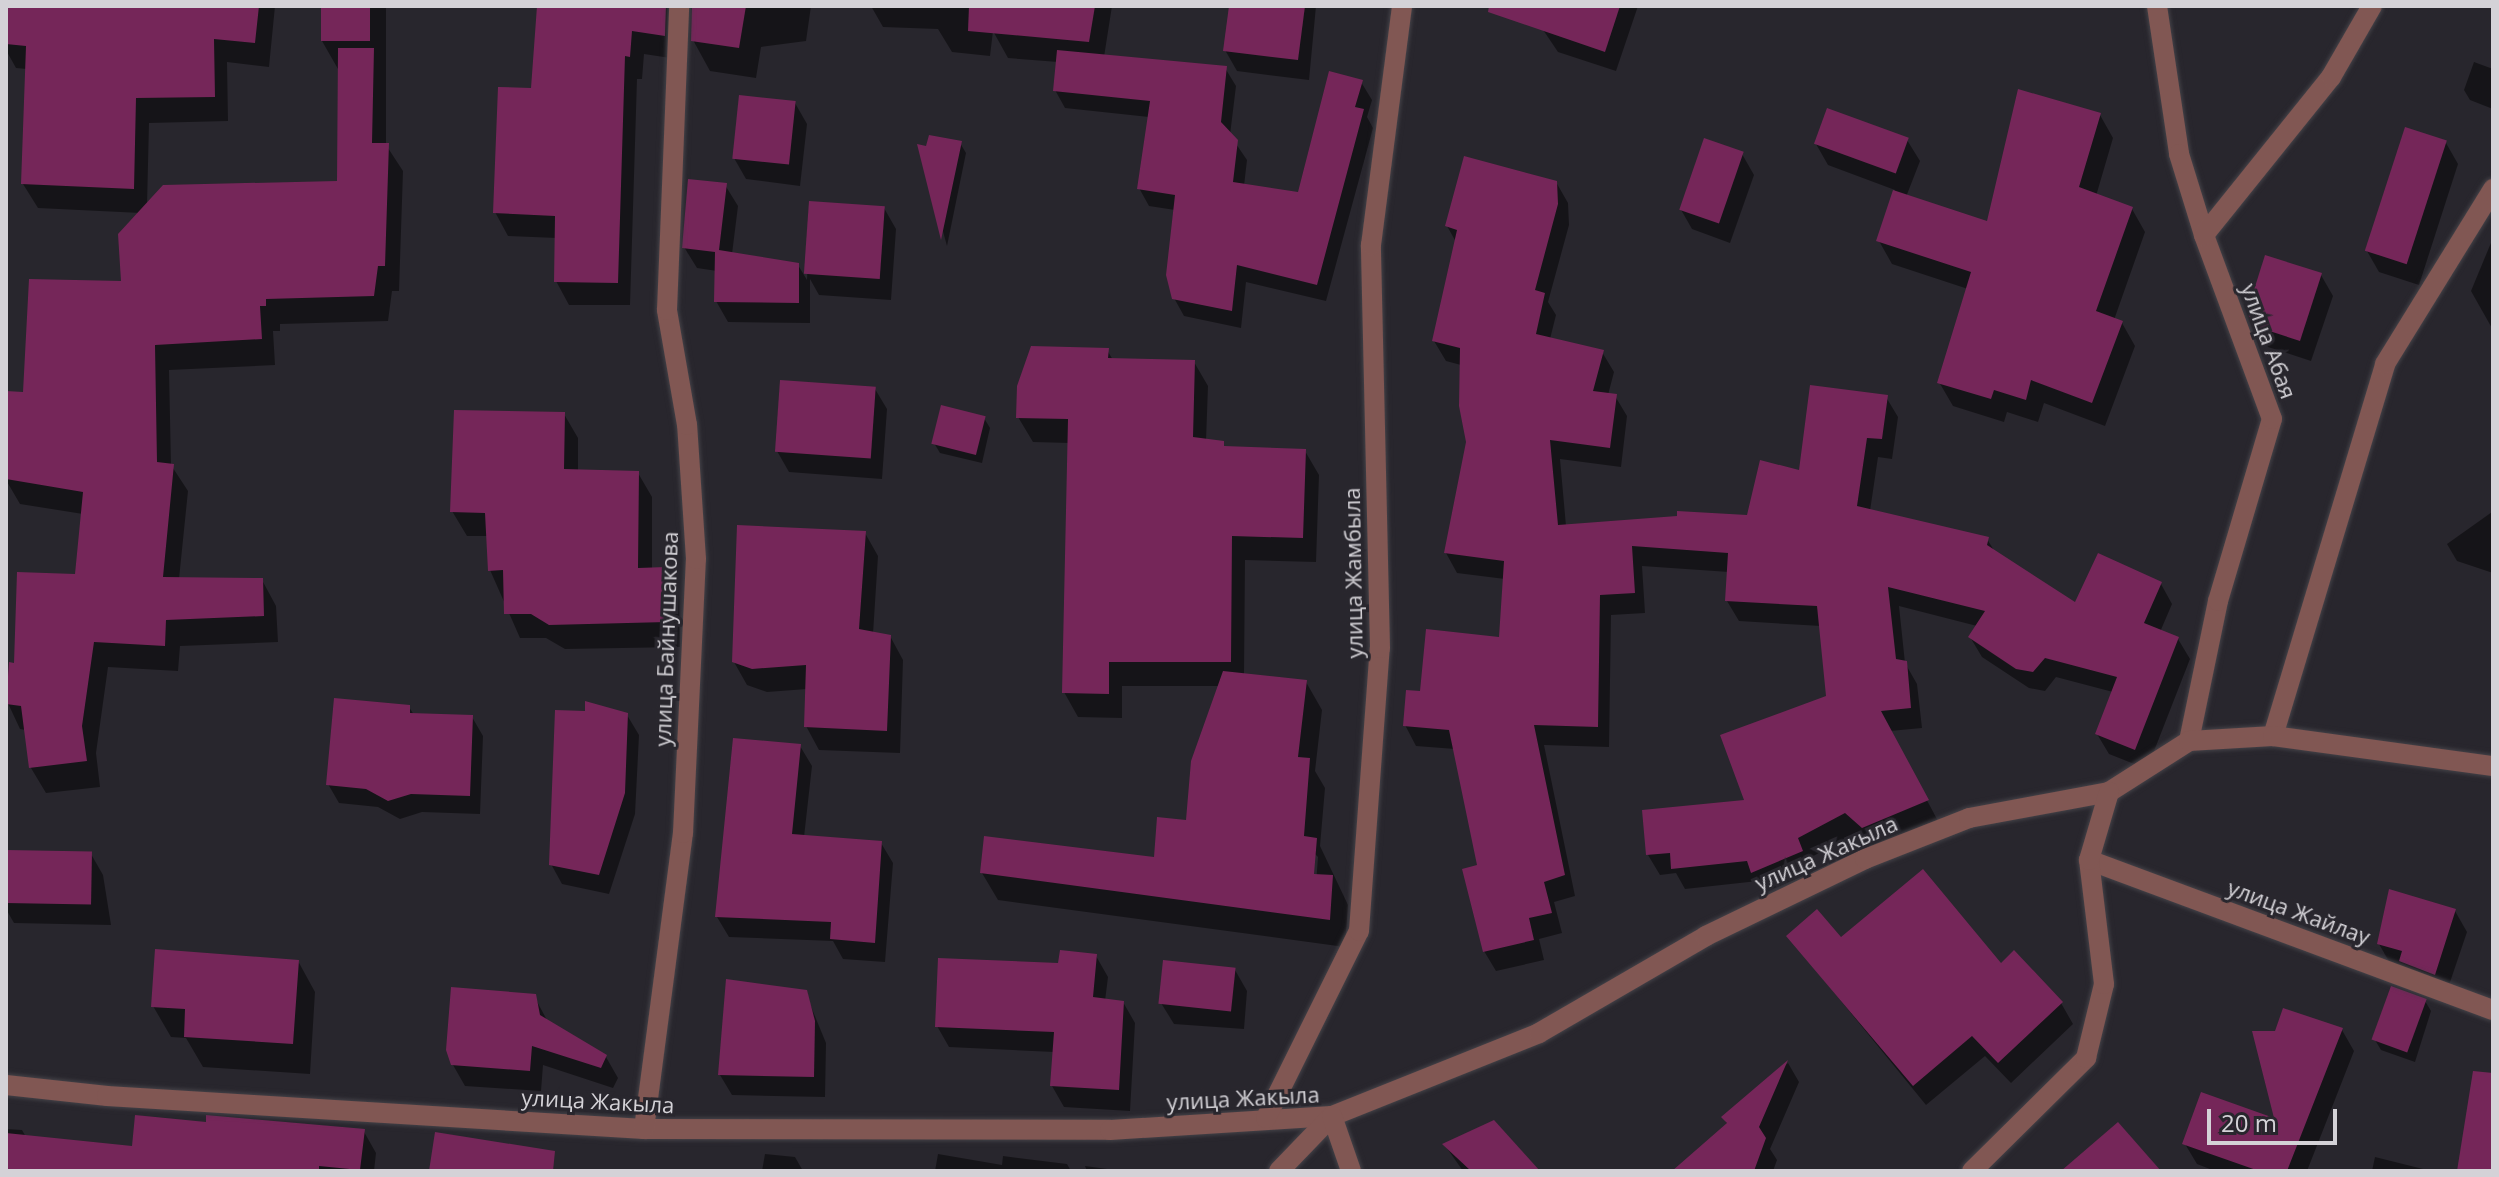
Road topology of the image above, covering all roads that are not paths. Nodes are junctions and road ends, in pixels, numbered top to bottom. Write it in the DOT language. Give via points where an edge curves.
graph roads {
  1 [pos="679,6"];
  2 [pos="1402,6"];
  3 [pos="2157,6"];
  4 [pos="2372,6"];
  5 [pos="2493,189"];
  6 [pos="2204,235"];
  7 [pos="2273,736"];
  8 [pos="2189,741"];
  9 [pos="2493,766"];
  10 [pos="2109,792"];
  11 [pos="2089,860"];
  12 [pos="2493,1010"];
  13 [pos="6,1085"];
  14 [pos="1332,1116"];
  15 [pos="1266,1118"];
  16 [pos="644,1129"];
  17 [pos="1279,1171"];
  18 [pos="1351,1171"];
  19 [pos="1972,1171"];
  1 -- 16 [label="street, улица Байнушакова" via="667,310 687,425 696,559 683,833"];
  2 -- 15 [label="street, улица Жамбыла" via="1371,245 1380,648 1359,931"];
  3 -- 6 [label="street, улица Абая" via="2179,154"];
  4 -- 6 [label="street" via="2331,77"];
  5 -- 7 [label="street" via="2385,364"];
  6 -- 8 [label="street, улица Абая" via="2272,419 2218,601"];
  7 -- 8 [label="street, улица Жакыла"];
  7 -- 9 [label="street, улица Жакыла"];
  8 -- 10 [label="street, улица Жакыла"];
  10 -- 11 [label="street"];
  10 -- 14 [label="street, улица Жакыла" via="1969,818 1865,859 1706,936 1539,1033"];
  11 -- 12 [label="street, улица Жайлау"];
  11 -- 19 [label="street" via="2104,984 2086,1058"];
  13 -- 16 [label="street, улица Жакыла" via="107,1096"];
  14 -- 15 [label="street, улица Жакыла"];
  14 -- 17 [label="street"];
  14 -- 18 [label="street"];
  15 -- 16 [label="street, улица Жакыла" via="1110,1130"];
}
